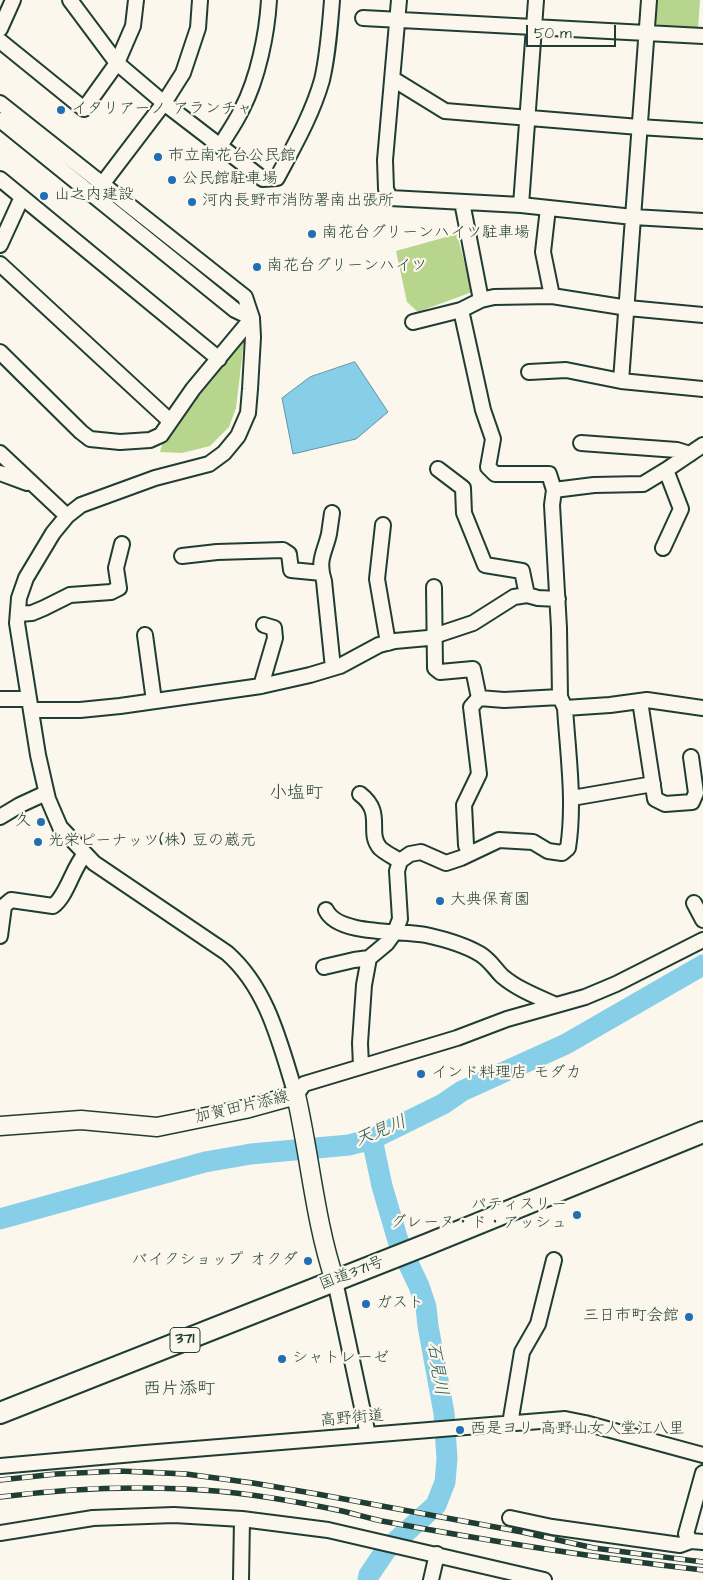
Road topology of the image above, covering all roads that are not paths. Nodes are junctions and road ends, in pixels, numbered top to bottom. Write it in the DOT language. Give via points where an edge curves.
graph roads {
  1 [pos="13,0"];
  2 [pos="136,0"];
  3 [pos="200,0"];
  4 [pos="269,0"];
  5 [pos="332,0"];
  6 [pos="399,0"];
  7 [pos="536,0"];
  8 [pos="649,0"];
  9 [pos="70,1"];
  10 [pos="363,18"];
  11 [pos="397,21"];
  12 [pos="534,27"];
  13 [pos="0,29"];
  14 [pos="647,33"];
  15 [pos="703,36"];
  16 [pos="0,41"];
  17 [pos="117,63"];
  18 [pos="393,79"];
  19 [pos="0,103"];
  20 [pos="164,103"];
  21 [pos="528,117"];
  22 [pos="0,120"];
  23 [pos="639,127"];
  24 [pos="703,131"];
  25 [pos="220,146"];
  26 [pos="0,179"];
  27 [pos="102,184"];
  28 [pos="93,196"];
  29 [pos="22,197"];
  30 [pos="462,202"];
  31 [pos="521,205"];
  32 [pos="548,208"];
  33 [pos="633,217"];
  34 [pos="703,221"];
  35 [pos="0,245"];
  36 [pos="0,264"];
  37 [pos="552,296"];
  38 [pos="481,300"];
  39 [pos="628,308"];
  40 [pos="461,310"];
  41 [pos="703,315"];
  42 [pos="252,318"];
  43 [pos="413,322"];
  44 [pos="0,352"];
  45 [pos="219,359"];
  46 [pos="529,372"];
  47 [pos="621,381"];
  48 [pos="703,389"];
  49 [pos="170,422"];
  50 [pos="581,443"];
  51 [pos="703,445"];
  52 [pos="0,453"];
  53 [pos="690,454"];
  54 [pos="438,469"];
  55 [pos="666,470"];
  56 [pos="0,473"];
  57 [pos="33,485"];
  58 [pos="554,490"];
  59 [pos="332,513"];
  60 [pos="67,516"];
  61 [pos="383,525"];
  62 [pos="122,544"];
  63 [pos="663,548"];
  64 [pos="182,556"];
  65 [pos="322,573"];
  66 [pos="434,587"];
  67 [pos="527,595"];
  68 [pos="558,598"];
  69 [pos="18,614"];
  70 [pos="264,625"];
  71 [pos="145,635"];
  72 [pos="434,636"];
  73 [pos="388,643"];
  74 [pos="333,668"];
  75 [pos="261,686"];
  76 [pos="479,698"];
  77 [pos="0,699"];
  78 [pos="154,701"];
  79 [pos="640,701"];
  80 [pos="562,703"];
  81 [pos="30,705"];
  82 [pos="703,708"];
  83 [pos="691,757"];
  84 [pos="653,784"];
  85 [pos="46,793"];
  86 [pos="360,794"];
  87 [pos="572,798"];
  88 [pos="0,817"];
  89 [pos="85,854"];
  90 [pos="470,854"];
  91 [pos="400,861"];
  92 [pos="694,903"];
  93 [pos="326,910"];
  94 [pos="703,920"];
  95 [pos="394,932"];
  96 [pos="0,936"];
  97 [pos="703,940"];
  98 [pos="369,958"];
  99 [pos="324,967"];
  100 [pos="556,1005"];
  101 [pos="361,1066"];
  102 [pos="296,1095"];
  103 [pos="0,1126"];
  104 [pos="703,1132"];
  105 [pos="554,1260"];
  106 [pos="335,1281"];
  107 [pos="0,1413"];
  108 [pos="510,1424"];
  109 [pos="368,1435"];
  110 [pos="703,1456"];
  111 [pos="0,1466"];
  112 [pos="703,1472"];
  113 [pos="510,1518"];
  114 [pos="242,1519"];
  115 [pos="0,1533"];
  116 [pos="697,1541"];
  117 [pos="437,1554"];
  118 [pos="240,1580"];
  119 [pos="430,1580"];
  120 [pos="544,1580"];
  1 -- 13 [label="street"];
  2 -- 17 [label="street" via="133,26"];
  3 -- 20 [label="street" via="198,28 183,74"];
  4 -- 25 [label="street" via="267,28 256,72 243,108"];
  5 -- 25 [label="street" via="337,17 321,81 312,108 276,178 263,179"];
  6 -- 11 [label="street"];
  7 -- 12 [label="street"];
  8 -- 14 [label="street"];
  9 -- 17 [label="street"];
  10 -- 11 [label="street"];
  11 -- 12 [label="street"];
  11 -- 18 [label="street"];
  12 -- 14 [label="street"];
  12 -- 21 [label="street"];
  14 -- 15 [label="street"];
  14 -- 23 [label="street"];
  16 -- 17 [label="street" via="84,109"];
  17 -- 20 [label="street"];
  18 -- 21 [label="street" via="445,111"];
  18 -- 30 [label="street" via="385,160 386,189 390,198"];
  19 -- 27 [label="street"];
  20 -- 25 [label="street"];
  20 -- 27 [label="street"];
  21 -- 23 [label="street"];
  21 -- 31 [label="street"];
  22 -- 28 [label="street"];
  23 -- 24 [label="street"];
  23 -- 33 [label="street"];
  26 -- 29 [label="street"];
  27 -- 28 [label="street"];
  27 -- 42 [label="street" via="245,297"];
  28 -- 42 [label="street" via="235,310"];
  29 -- 35 [label="street"];
  29 -- 45 [label="street"];
  30 -- 31 [label="street"];
  30 -- 38 [label="street"];
  31 -- 32 [label="street"];
  32 -- 33 [label="street"];
  32 -- 37 [label="street" via="543,252"];
  33 -- 34 [label="street"];
  33 -- 39 [label="street"];
  36 -- 49 [label="street"];
  37 -- 38 [label="street"];
  37 -- 39 [label="street"];
  38 -- 40 [label="street"];
  39 -- 41 [label="street"];
  39 -- 47 [label="street"];
  40 -- 43 [label="street"];
  40 -- 58 [label="street" via="483,410 493,439 488,467 495,474 549,474"];
  42 -- 45 [label="street"];
  42 -- 60 [label="street" via="248,413 238,436 224,452 209,464 103,496 80,505"];
  44 -- 49 [label="street" via="90,439 150,440 161,435"];
  45 -- 49 [label="street"];
  46 -- 47 [label="street" via="566,370"];
  47 -- 48 [label="street"];
  50 -- 53 [label="street" via="677,450"];
  51 -- 53 [label="street"];
  52 -- 57 [label="street"];
  53 -- 55 [label="street"];
  54 -- 67 [label="street" via="463,488 464,513 485,565 522,572"];
  55 -- 58 [label="street" via="643,484"];
  55 -- 63 [label="street" via="681,509"];
  56 -- 57 [label="street"];
  57 -- 60 [label="street"];
  58 -- 68 [label="street" via="552,505"];
  59 -- 65 [label="street" via="329,535 322,552"];
  60 -- 69 [label="street" via="26,578"];
  61 -- 73 [label="street" via="377,579"];
  62 -- 69 [label="street" via="116,568 119,588 111,592 70,595 38,610"];
  64 -- 65 [label="street" via="283,550 289,554 291,570"];
  65 -- 74 [label="street"];
  66 -- 72 [label="street"];
  67 -- 68 [label="street"];
  67 -- 72 [label="street" via="514,597 473,623"];
  68 -- 80 [label="street"];
  69 -- 81 [label="street"];
  70 -- 75 [label="street" via="274,628 275,638"];
  71 -- 78 [label="street"];
  72 -- 73 [label="street"];
  72 -- 76 [label="street" via="435,668 440,672 473,669"];
  73 -- 74 [label="street"];
  74 -- 75 [label="street"];
  75 -- 78 [label="street"];
  76 -- 80 [label="street"];
  76 -- 90 [label="street" via="471,707 479,774 464,805 466,844"];
  77 -- 81 [label="street"];
  78 -- 81 [label="street" via="80,710"];
  79 -- 80 [label="street" via="610,705"];
  79 -- 82 [label="street"];
  79 -- 84 [label="street"];
  80 -- 87 [label="street"];
  81 -- 85 [label="street"];
  83 -- 84 [label="street" via="696,793 692,802 665,804 655,799"];
  84 -- 87 [label="street"];
  85 -- 88 [label="street"];
  85 -- 89 [label="street" via="60,827"];
  86 -- 91 [label="street" via="374,812 374,836 380,847"];
  87 -- 90 [label="street" via="568,848 562,853 548,851 533,842 498,840"];
  89 -- 96 [label="street" via="60,901 53,906 11,900 4,906"];
  89 -- 102 [label="street" via="241,965 265,1002"];
  90 -- 91 [label="street" via="446,863 420,852"];
  91 -- 95 [label="street" via="397,871 400,919"];
  92 -- 94 [label="street"];
  93 -- 95 [label="street" via="329,916 350,926 373,932"];
  95 -- 98 [label="street"];
  95 -- 100 [label="street" via="412,932 445,940 480,954 502,976"];
  97 -- 100 [label="street" via="585,998"];
  98 -- 99 [label="street"];
  98 -- 101 [label="street" via="360,1035"];
  100 -- 101 [label="street"];
  101 -- 102 [label="street" via="304,1084"];
  102 -- 103 [label="main road, 加賀田片添線" via="157,1127 81,1120"];
  102 -- 106 [label="main road, 加賀田片添線" via="327,1257"];
  104 -- 106 [label="highway, 国道371号 / 371"];
  105 -- 108 [label="street" via="538,1324 522,1352"];
  106 -- 107 [label="highway, 国道371号 / 371"];
  106 -- 109 [label="street"];
  108 -- 109 [label="street, 高野街道"];
  108 -- 110 [label="street, 高野街道" via="565,1419"];
  109 -- 111 [label="street, 高野街道"];
  112 -- 116 [label="street" via="686,1534"];
  113 -- 116 [label="street" via="680,1545"];
  114 -- 115 [label="street" via="174,1515 93,1518"];
  114 -- 117 [label="street" via="328,1530"];
  114 -- 118 [label="street"];
  117 -- 119 [label="street"];
  117 -- 120 [label="street"];
}
